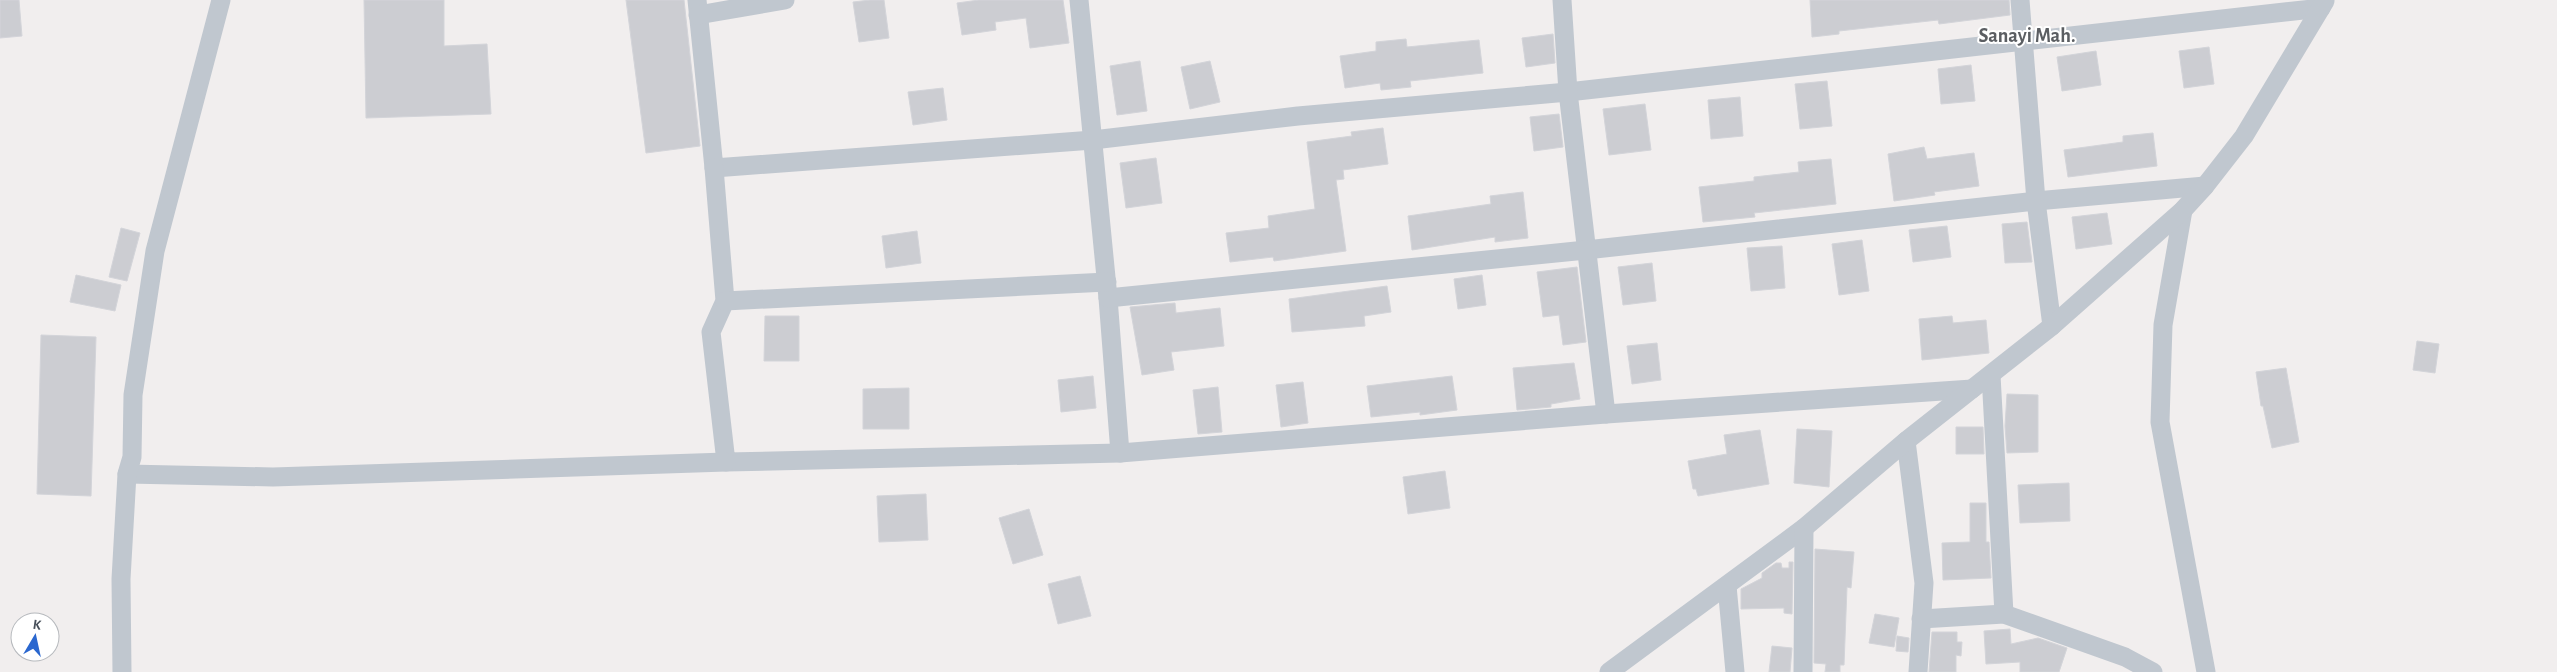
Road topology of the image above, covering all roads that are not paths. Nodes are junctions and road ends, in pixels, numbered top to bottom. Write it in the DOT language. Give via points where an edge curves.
graph roads {
  1 [pos="221,0"];
  2 [pos="785,0"];
  3 [pos="1079,0"];
  4 [pos="1562,0"];
  5 [pos="2020,0"];
  6 [pos="2324,4"];
  7 [pos="697,7"];
  8 [pos="2025,40"];
  9 [pos="1568,92"];
  10 [pos="1093,140"];
  11 [pos="714,168"];
  12 [pos="2205,186"];
  13 [pos="2036,201"];
  14 [pos="2183,210"];
  15 [pos="1586,250"];
  16 [pos="1108,290"];
  17 [pos="725,301"];
  18 [pos="2052,326"];
  19 [pos="1991,375"];
  20 [pos="1972,390"];
  21 [pos="1606,414"];
  22 [pos="1906,441"];
  23 [pos="1120,453"];
  24 [pos="726,462"];
  25 [pos="128,474"];
  26 [pos="1804,528"];
  27 [pos="1727,586"];
  28 [pos="2004,614"];
  29 [pos="1921,619"];
  30 [pos="122,672"];
  31 [pos="1609,672"];
  32 [pos="1735,672"];
  33 [pos="1803,672"];
  34 [pos="1918,672"];
  35 [pos="2153,672"];
  36 [pos="2206,672"];
  1 -- 25 [label="street" via="155,251 133,395 132,457"];
  2 -- 7 [label="street"];
  3 -- 10 [label="street"];
  4 -- 9 [label="street"];
  5 -- 8 [label="street"];
  6 -- 8 [label="street"];
  6 -- 12 [label="street" via="2244,136"];
  7 -- 11 [label="street"];
  8 -- 9 [label="street"];
  8 -- 13 [label="street"];
  9 -- 10 [label="street" via="1298,116"];
  9 -- 15 [label="street"];
  10 -- 11 [label="street"];
  10 -- 16 [label="street"];
  11 -- 17 [label="street"];
  12 -- 13 [label="street"];
  12 -- 14 [label="street"];
  13 -- 15 [label="street"];
  13 -- 18 [label="street"];
  14 -- 18 [label="street"];
  14 -- 36 [label="street" via="2163,325 2160,422"];
  15 -- 16 [label="street"];
  15 -- 21 [label="street"];
  16 -- 17 [label="street"];
  16 -- 23 [label="street"];
  17 -- 24 [label="street" via="710,332"];
  18 -- 19 [label="street"];
  19 -- 20 [label="street"];
  19 -- 28 [label="street"];
  20 -- 21 [label="street"];
  20 -- 22 [label="street"];
  21 -- 23 [label="street"];
  22 -- 26 [label="street"];
  22 -- 29 [label="street" via="1924,583"];
  23 -- 24 [label="street"];
  24 -- 25 [label="street" via="273,477"];
  25 -- 30 [label="street" via="121,578"];
  26 -- 27 [label="street"];
  26 -- 33 [label="street"];
  27 -- 31 [label="street"];
  27 -- 32 [label="street"];
  28 -- 29 [label="street"];
  28 -- 35 [label="street" via="2125,657"];
  29 -- 34 [label="street"];
}
